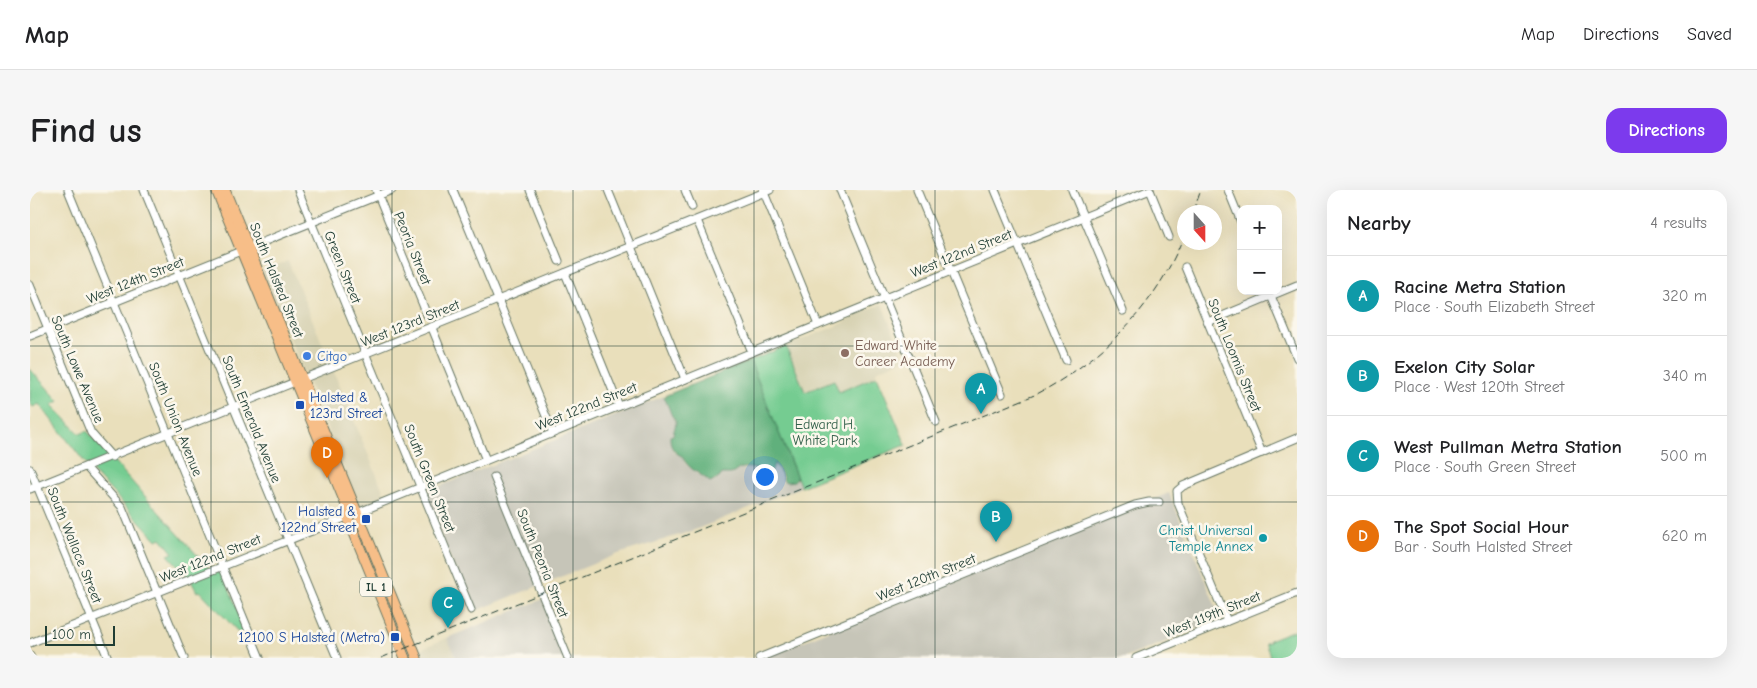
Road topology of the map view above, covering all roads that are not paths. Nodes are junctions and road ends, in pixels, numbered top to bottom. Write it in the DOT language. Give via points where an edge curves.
graph roads {
  1 [pos="68,190"];
  2 [pos="144,190"];
  3 [pos="216,190"];
  4 [pos="225,190"];
  5 [pos="298,190"];
  6 [pos="392,190"];
  7 [pos="453,190"];
  8 [pos="530,190"];
  9 [pos="608,190"];
  10 [pos="685,190"];
  11 [pos="840,190"];
  12 [pos="917,190"];
  13 [pos="995,190"];
  14 [pos="1072,190"];
  15 [pos="1150,190"];
  16 [pos="1228,190"];
  17 [pos="766,191"];
  18 [pos="377,193"];
  19 [pos="692,207"];
  20 [pos="1237,212"];
  21 [pos="1084,217"];
  22 [pos="697,220"];
  23 [pos="311,222"];
  24 [pos="1170,238"];
  25 [pos="1018,244"];
  26 [pos="631,246"];
  27 [pos="245,249"];
  28 [pos="559,261"];
  29 [pos="1185,267"];
  30 [pos="951,271"];
  31 [pos="565,274"];
  32 [pos="179,276"];
  33 [pos="30,285"];
  34 [pos="1297,285"];
  35 [pos="1282,290"];
  36 [pos="1268,295"];
  37 [pos="1270,295"];
  38 [pos="884,298"];
  39 [pos="498,301"];
  40 [pos="114,302"];
  41 [pos="1123,311"];
  42 [pos="427,315"];
  43 [pos="1208,322"];
  44 [pos="818,325"];
  45 [pos="48,328"];
  46 [pos="432,328"];
  47 [pos="30,336"];
  48 [pos="752,352"];
  49 [pos="366,354"];
  50 [pos="1297,358"];
  51 [pos="1066,360"];
  52 [pos="685,379"];
  53 [pos="299,382"];
  54 [pos="1002,394"];
  55 [pos="619,406"];
  56 [pos="234,408"];
  57 [pos="936,422"];
  58 [pos="553,433"];
  59 [pos="168,434"];
  60 [pos="1297,438"];
  61 [pos="1262,453"];
  62 [pos="112,457"];
  63 [pos="486,460"];
  64 [pos="86,467"];
  65 [pos="30,469"];
  66 [pos="494,477"];
  67 [pos="420,487"];
  68 [pos="34,488"];
  69 [pos="1159,502"];
  70 [pos="357,512"];
  71 [pos="347,516"];
  72 [pos="288,540"];
  73 [pos="222,566"];
  74 [pos="157,592"];
  75 [pos="1297,593"];
  76 [pos="471,610"];
  77 [pos="92,618"];
  78 [pos="1227,621"];
  79 [pos="30,643"];
  80 [pos="108,658"];
  81 [pos="184,658"];
  82 [pos="260,658"];
  83 [pos="337,658"];
  84 [pos="406,658"];
  85 [pos="417,658"];
  86 [pos="568,658"];
  87 [pos="759,658"];
  88 [pos="1136,658"];
  1 -- 40 [label="street, South Union Avenue"];
  2 -- 32 [label="street, South Emerald Avenue"];
  3 -- 27 [label="main road, South Halsted Street / IL 1"];
  4 -- 27 [label="main road, South Halsted Street / IL 1"];
  5 -- 23 [label="street, Green Street"];
  6 -- 18 [label="street, West 124th Street"];
  7 -- 39 [label="street"];
  8 -- 28 [label="street"];
  9 -- 26 [label="street"];
  10 -- 19 [label="street"];
  11 -- 38 [label="street"];
  12 -- 30 [label="street"];
  13 -- 25 [label="street"];
  14 -- 21 [label="street"];
  15 -- 21 [label="street, West 122nd Street"];
  15 -- 24 [label="street"];
  16 -- 20 [label="street"];
  17 -- 22 [label="street, West 123rd Street"];
  17 -- 44 [label="street"];
  18 -- 23 [label="street, West 124th Street"];
  18 -- 42 [label="street, Peoria Street"];
  21 -- 25 [label="street, West 122nd Street"];
  21 -- 41 [label="street"];
  22 -- 26 [label="street, West 123rd Street"];
  22 -- 48 [label="street"];
  23 -- 27 [label="street, West 124th Street"];
  23 -- 49 [label="street, Green Street"];
  25 -- 30 [label="street, West 122nd Street"];
  25 -- 51 [label="street"];
  26 -- 31 [label="street, West 123rd Street"];
  26 -- 52 [label="street"];
  27 -- 32 [label="street, West 124th Street"];
  27 -- 53 [label="main road, South Halsted Street / IL 1"];
  29 -- 43 [label="street, South Loomis Street"];
  30 -- 38 [label="street, West 122nd Street"];
  30 -- 54 [label="street"];
  31 -- 39 [label="street, West 123rd Street"];
  31 -- 55 [label="street"];
  32 -- 40 [label="street, West 124th Street"];
  32 -- 56 [label="street, South Emerald Avenue"];
  33 -- 45 [label="street, South Lowe Avenue"];
  34 -- 35 [label="street"];
  36 -- 43 [label="street"];
  37 -- 50 [label="street"];
  38 -- 44 [label="street, West 122nd Street"];
  38 -- 57 [label="street"];
  39 -- 46 [label="street, West 123rd Street"];
  39 -- 58 [label="street"];
  40 -- 45 [label="street, West 124th Street"];
  40 -- 59 [label="street, South Union Avenue"];
  43 -- 61 [label="street, South Loomis Street"];
  44 -- 48 [label="street, West 122nd Street"];
  45 -- 47 [label="street, West 124th Street"];
  45 -- 62 [label="street, South Lowe Avenue" via="92,433"];
  46 -- 49 [label="street, West 123rd Street"];
  46 -- 63 [label="street"];
  48 -- 52 [label="street, West 122nd Street"];
  49 -- 53 [label="street, West 123rd Street"];
  49 -- 67 [label="street, South Green Street"];
  52 -- 55 [label="street, West 122nd Street"];
  53 -- 56 [label="street, West 123rd Street"];
  53 -- 70 [label="main road, South Halsted Street / IL 1"];
  53 -- 71 [label="main road, South Halsted Street / IL 1" via="348,510"];
  55 -- 58 [label="street, West 122nd Street"];
  56 -- 59 [label="street, West 123rd Street"];
  56 -- 72 [label="street, South Emerald Avenue"];
  58 -- 63 [label="street, West 122nd Street"];
  59 -- 62 [label="street, West 123rd Street"];
  59 -- 73 [label="street, South Union Avenue"];
  60 -- 61 [label="street"];
  61 -- 78 [label="street" via="1178,491 1178,504"];
  62 -- 64 [label="street, West 123rd Street"];
  63 -- 67 [label="street, West 122nd Street"];
  64 -- 68 [label="street, West 123rd Street"];
  64 -- 74 [label="street" via="122,507"];
  65 -- 68 [label="street, South Wallace Street"];
  66 -- 86 [label="street, South Peoria Street"];
  67 -- 70 [label="street, West 122nd Street"];
  67 -- 76 [label="street, South Green Street"];
  68 -- 77 [label="street, South Wallace Street"];
  69 -- 87 [label="street, West 120th Street" via="1135,505"];
  70 -- 71 [label="street, West 122nd Street"];
  70 -- 85 [label="main road, South Halsted Street / IL 1"];
  71 -- 72 [label="street, West 122nd Street"];
  71 -- 84 [label="main road, South Halsted Street / IL 1"];
  72 -- 73 [label="street, West 122nd Street"];
  72 -- 83 [label="street, South Emerald Avenue"];
  73 -- 74 [label="street, West 122nd Street"];
  73 -- 82 [label="street, South Union Avenue"];
  74 -- 77 [label="street, West 122nd Street"];
  74 -- 81 [label="street"];
  75 -- 78 [label="street, West 119th Street"];
  77 -- 79 [label="street, West 122nd Street"];
  77 -- 80 [label="street, South Wallace Street"];
  78 -- 88 [label="street, West 119th Street"];
}
